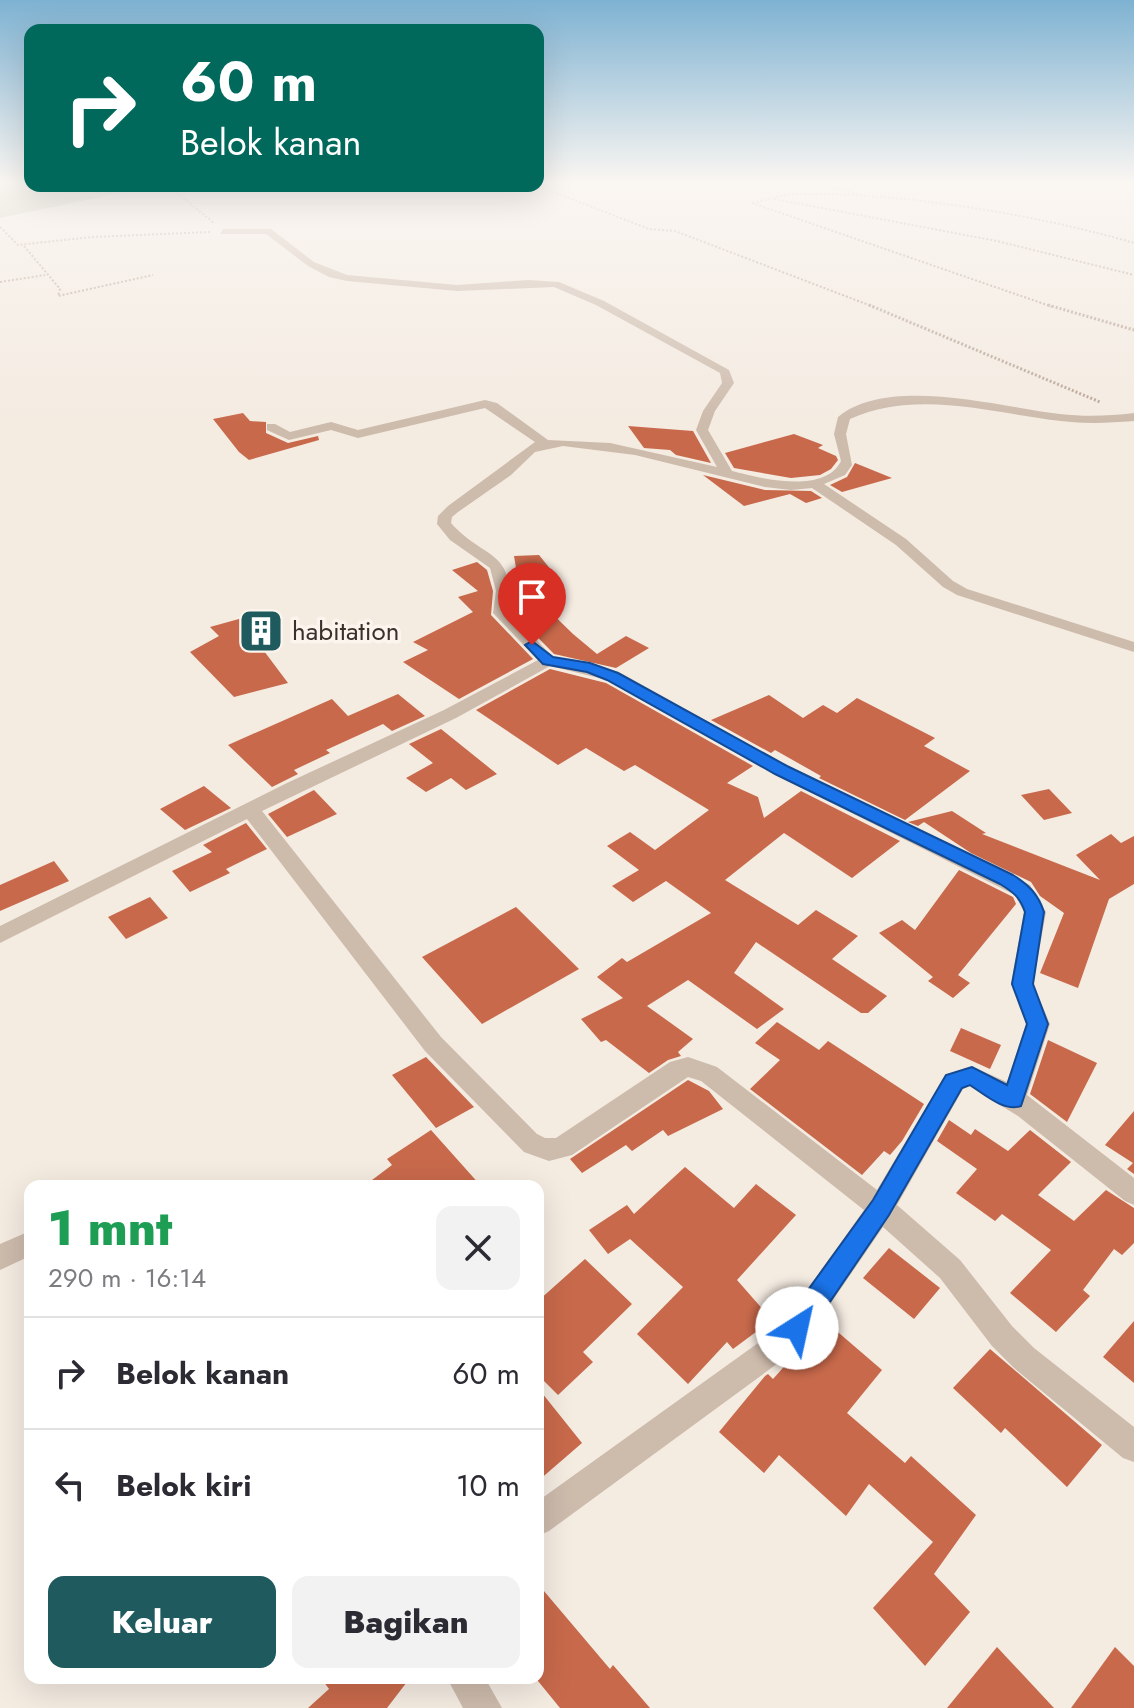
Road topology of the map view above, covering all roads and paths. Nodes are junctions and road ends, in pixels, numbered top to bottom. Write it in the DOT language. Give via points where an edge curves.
graph roads {
  1 [pos="37,263"];
  2 [pos="309,263"];
  3 [pos="757,263"];
  4 [pos="930,263"];
  5 [pos="1084,263"];
  6 [pos="46,275"];
  7 [pos="153,275"];
  8 [pos="1134,275"];
  9 [pos="0,282"];
  10 [pos="1134,330"];
  11 [pos="1129,423"];
  12 [pos="271,427"];
  13 [pos="544,443"];
  14 [pos="727,474"];
  15 [pos="815,484"];
  16 [pos="1134,647"];
  17 [pos="548,661"];
  18 [pos="250,809"];
  19 [pos="0,935"];
  20 [pos="1013,1100"];
  21 [pos="1134,1193"];
  22 [pos="881,1208"];
  23 [pos="24,1246"];
  24 [pos="0,1257"];
  25 [pos="1134,1447"];
  26 [pos="544,1516"];
  27 [pos="468,1684"];
  28 [pos="484,1708"];
  1 -- 6 [label="path"];
  2 -- 14 [label="street" via="347,278 457,288 565,286 725,372 728,383 702,430"];
  3 -- 11 [label="path" via="1101,402"];
  4 -- 10 [label="path" via="1071,314"];
  5 -- 8 [label="path"];
  6 -- 7 [label="path" via="60,289 58,296"];
  6 -- 9 [label="path"];
  11 -- 15 [label="street" via="913,400 877,402 844,417 840,434 846,468"];
  12 -- 13 [label="street" via="289,436 331,426 358,434 485,404"];
  13 -- 14 [label="street" via="588,444"];
  13 -- 17 [label="street" via="525,451 480,493 457,504 444,524 492,559 505,581 501,613"];
  14 -- 15 [label="street" via="761,484"];
  15 -- 16 [label="street" via="901,542 962,592"];
  17 -- 18 [label="street"];
  17 -- 20 [label="street" via="613,676 794,777 1023,890 1035,912 1022,984 1038,1024"];
  18 -- 19 [label="street"];
  18 -- 22 [label="street" via="433,1044 528,1142 552,1151 563,1147 688,1067 709,1074"];
  20 -- 21 [label="street"];
  20 -- 22 [label="street" via="972,1076 954,1082"];
  22 -- 25 [label="street" via="950,1269 1024,1358"];
  22 -- 26 [label="street" via="797,1328"];
  23 -- 24 [label="street"];
  27 -- 28 [label="street"];
}
